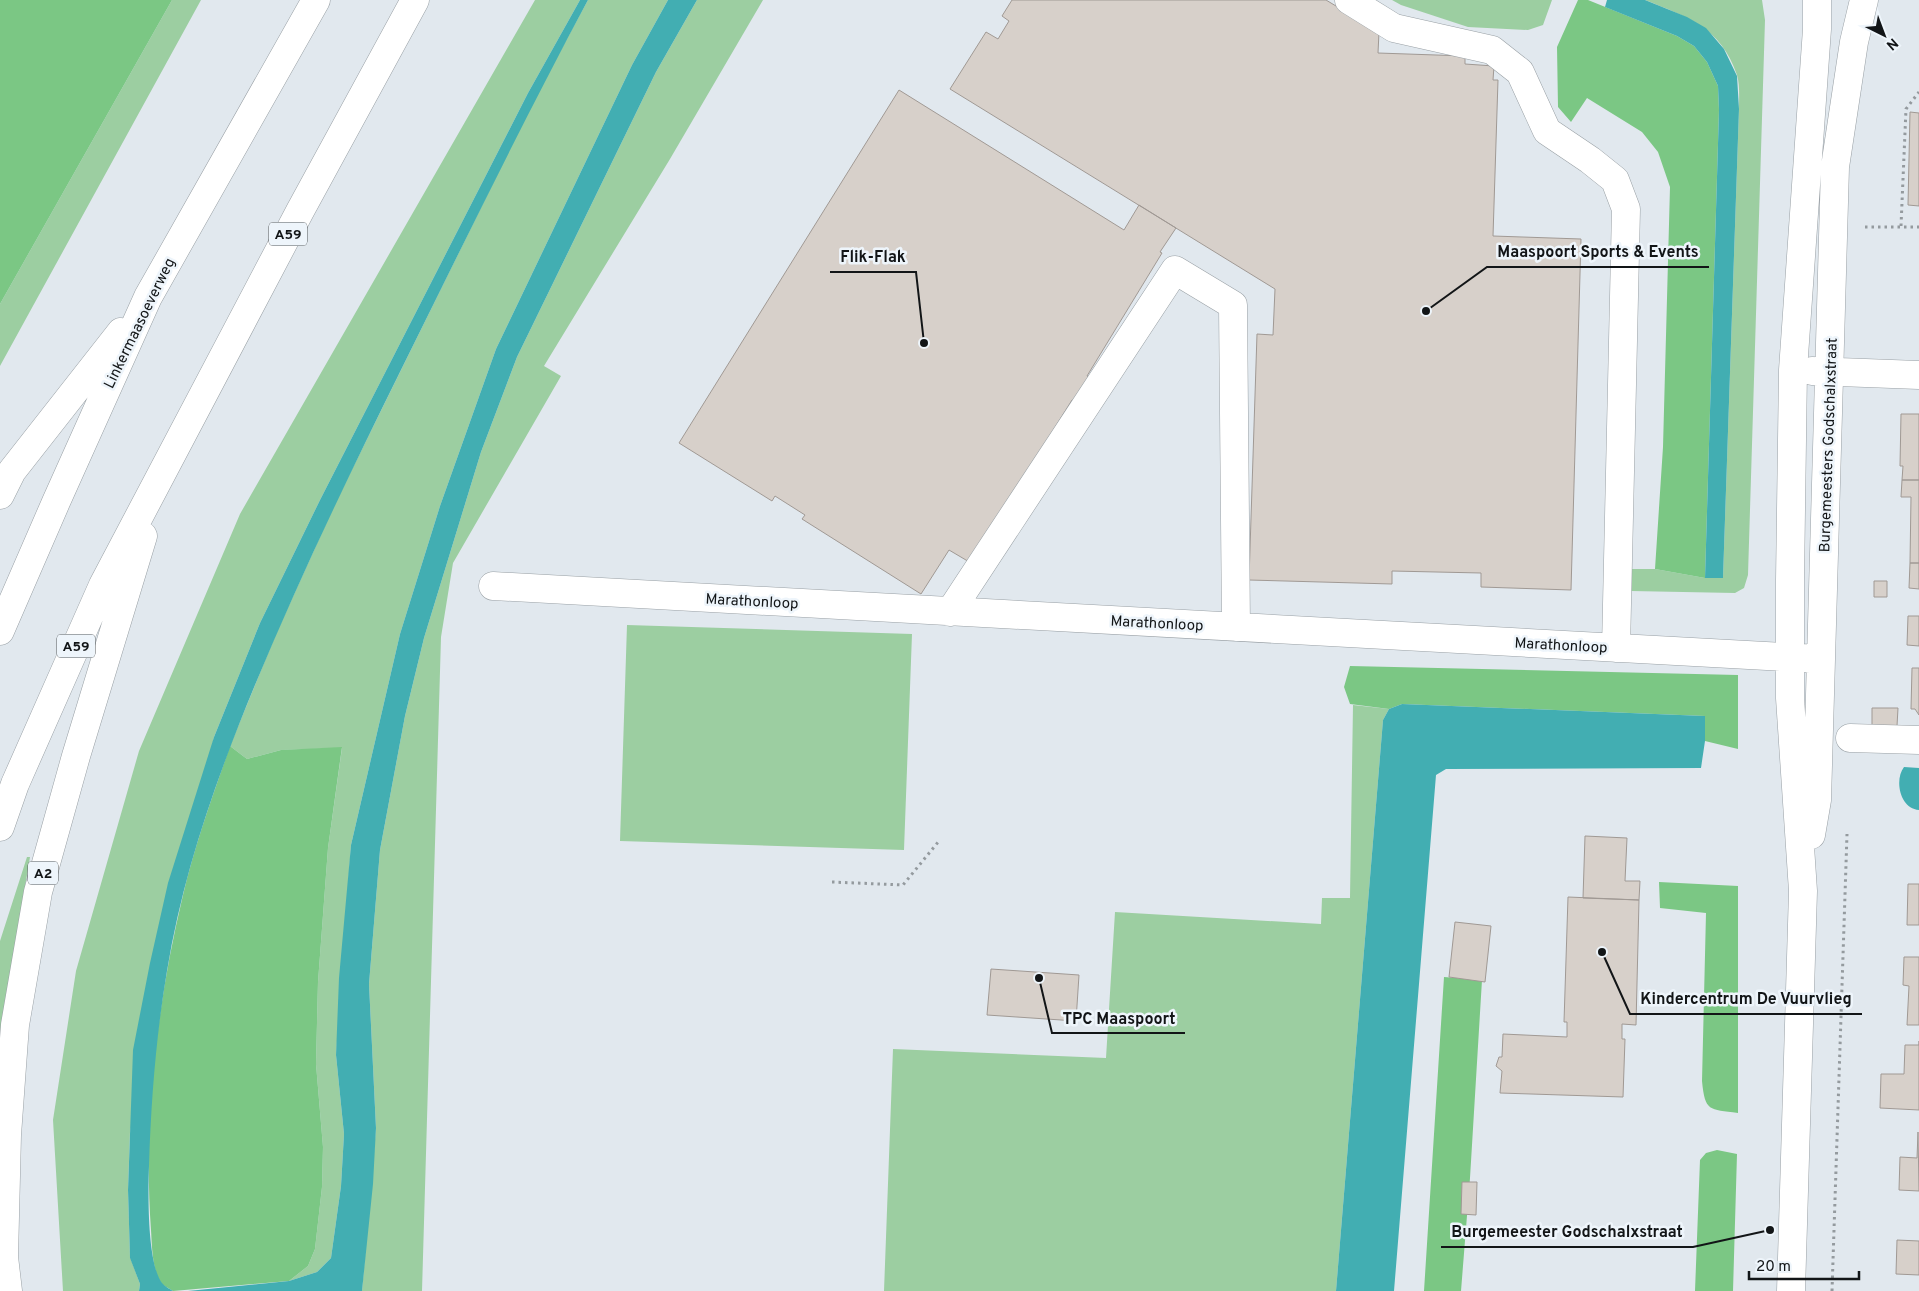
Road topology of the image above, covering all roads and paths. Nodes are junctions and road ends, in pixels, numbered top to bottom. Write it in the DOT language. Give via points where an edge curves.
graph roads {
  1 [pos="316,0"];
  2 [pos="415,0"];
  3 [pos="1349,0"];
  4 [pos="1817,0"];
  5 [pos="1864,0"];
  6 [pos="1919,92"];
  7 [pos="1901,226"];
  8 [pos="1864,227"];
  9 [pos="1919,227"];
  10 [pos="148,297"];
  11 [pos="1794,370"];
  12 [pos="1830,372"];
  13 [pos="1919,375"];
  14 [pos="163,470"];
  15 [pos="0,495"];
  16 [pos="493,586"];
  17 [pos="950,612"];
  18 [pos="1236,627"];
  19 [pos="0,632"];
  20 [pos="1616,648"];
  21 [pos="1791,657"];
  22 [pos="1820,659"];
  23 [pos="1850,738"];
  24 [pos="1919,740"];
  25 [pos="0,827"];
  26 [pos="939,840"];
  27 [pos="832,882"];
  28 [pos="1803,891"];
  29 [pos="8,1291"];
  30 [pos="1791,1291"];
  1 -- 10 [label="main road, Linkermaasoeverweg"];
  2 -- 14 [label="main road, A59"];
  3 -- 20 [label="main road" via="1394,28 1492,50 1520,72 1547,131 1615,180 1626,210"];
  4 -- 11 [label="main road, Burgemeesters Godschalxstraat"];
  5 -- 12 [label="main road, Burgemeesters Godschalxstraat" via="1854,42 1835,167"];
  6 -- 7 [label="path" via="1906,109"];
  7 -- 8 [label="path"];
  7 -- 9 [label="path"];
  10 -- 15 [label="main road" via="12,471"];
  10 -- 19 [label="main road, Linkermaasoeverweg"];
  11 -- 12 [label="main road"];
  11 -- 21 [label="main road, Burgemeesters Godschalxstraat"];
  12 -- 13 [label="main road"];
  12 -- 22 [label="main road, Burgemeesters Godschalxstraat"];
  14 -- 25 [label="main road, A59" via="103,585 15,784"];
  14 -- 29 [label="main road, A2" via="38,892 15,1025 7,1135 4,1257"];
  16 -- 17 [label="main road, Marathonloop"];
  17 -- 18 [label="main road, Marathonloop"];
  17 -- 18 [label="main road" via="1175,270 1233,306"];
  18 -- 20 [label="main road, Marathonloop"];
  20 -- 21 [label="main road, Marathonloop"];
  21 -- 22 [label="main road, Marathonloop"];
  21 -- 28 [label="main road, Burgemeesters Godschalxstraat" via="1790,698"];
  22 -- 28 [label="main road, Burgemeesters Godschalxstraat" via="1817,800"];
  23 -- 24 [label="main road"];
  26 -- 27 [label="path" via="903,885"];
  28 -- 30 [label="main road, Burgemeesters Godschalxstraat"];
}
